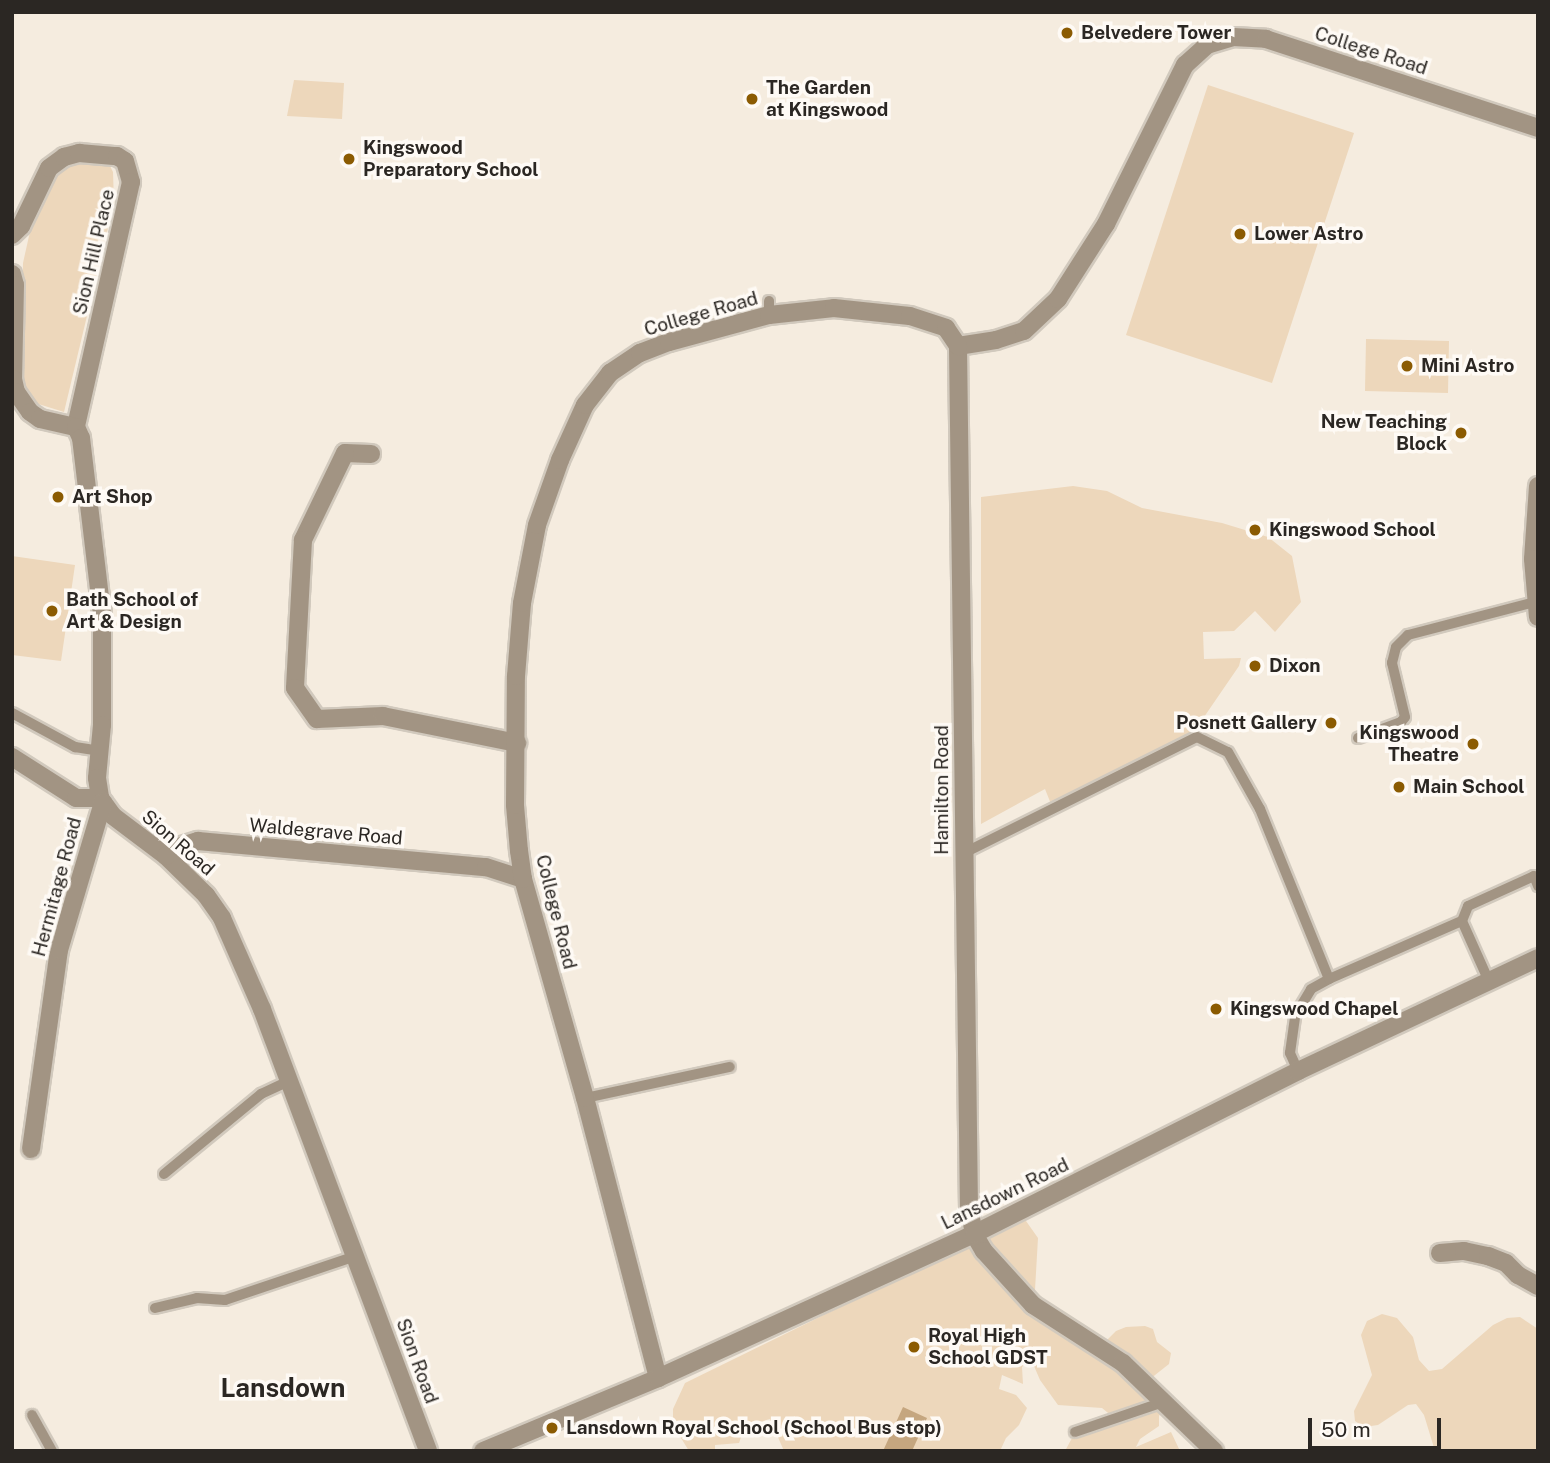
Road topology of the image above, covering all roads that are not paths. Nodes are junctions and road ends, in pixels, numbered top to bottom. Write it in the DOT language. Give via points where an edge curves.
graph roads {
  1 [pos="1538,128"];
  2 [pos="12,236"];
  3 [pos="12,274"];
  4 [pos="958,346"];
  5 [pos="76,427"];
  6 [pos="371,454"];
  7 [pos="1538,486"];
  8 [pos="1537,610"];
  9 [pos="12,713"];
  10 [pos="1358,738"];
  11 [pos="517,743"];
  12 [pos="99,751"];
  13 [pos="12,757"];
  14 [pos="102,800"];
  15 [pos="519,851"];
  16 [pos="964,853"];
  17 [pos="166,856"];
  18 [pos="486,867"];
  19 [pos="523,879"];
  20 [pos="1538,886"];
  21 [pos="1462,920"];
  22 [pos="1538,958"];
  23 [pos="1329,979"];
  24 [pos="1488,979"];
  25 [pos="730,1067"];
  26 [pos="1298,1071"];
  27 [pos="289,1081"];
  28 [pos="585,1098"];
  29 [pos="31,1149"];
  30 [pos="164,1174"];
  31 [pos="974,1234"];
  32 [pos="1440,1253"];
  33 [pos="356,1256"];
  34 [pos="1538,1286"];
  35 [pos="155,1308"];
  36 [pos="658,1378"];
  37 [pos="1163,1402"];
  38 [pos="32,1415"];
  39 [pos="1075,1432"];
  40 [pos="52,1451"];
  41 [pos="428,1451"];
  42 [pos="483,1451"];
  43 [pos="1214,1451"];
  1 -- 4 [label="street, College Road" via="1266,39 1233,37 1207,45 1185,65 1106,224 1058,299 1024,331"];
  2 -- 5 [label="street, Sion Hill Place" via="49,168 64,157 79,153 117,156 125,161 131,182"];
  3 -- 5 [label="street" via="16,392 40,419"];
  4 -- 11 [label="street, College Road" via="946,328 910,316 834,308 769,308 640,353 610,373 585,405 537,525 522,603"];
  4 -- 16 [label="street, Hamilton Road"];
  5 -- 12 [label="street" via="102,614"];
  6 -- 11 [label="street" via="345,453 303,540 295,688 317,719 383,716"];
  7 -- 8 [label="street" via="1533,559"];
  8 -- 10 [label="lane" via="1408,635 1396,648 1392,663 1405,717"];
  9 -- 12 [label="lane" via="75,747"];
  11 -- 15 [label="street, College Road" via="514,805"];
  12 -- 14 [label="street"];
  13 -- 14 [label="street" via="76,798"];
  14 -- 17 [label="street, Sion Road" via="113,816"];
  14 -- 29 [label="street, Hermitage Road" via="60,950"];
  15 -- 18 [label="street"];
  15 -- 19 [label="street, College Road"];
  16 -- 23 [label="lane" via="1196,737 1228,752 1260,809"];
  16 -- 31 [label="street, Hamilton Road" via="969,1208"];
  17 -- 18 [label="street, Waldegrave Road" via="198,841"];
  17 -- 27 [label="street, Sion Road" via="206,895 222,918"];
  18 -- 19 [label="street, Waldegrave Road"];
  19 -- 28 [label="street, College Road"];
  20 -- 21 [label="lane" via="1534,876 1468,906"];
  21 -- 23 [label="lane"];
  21 -- 24 [label="lane"];
  22 -- 24 [label="street, Lansdown Road"];
  23 -- 26 [label="lane" via="1311,989 1295,1016 1290,1053"];
  24 -- 26 [label="street, Lansdown Road"];
  25 -- 28 [label="lane"];
  26 -- 31 [label="street, Lansdown Road"];
  27 -- 30 [label="lane" via="261,1094"];
  27 -- 33 [label="street, Sion Road"];
  28 -- 36 [label="street, College Road"];
  31 -- 36 [label="street, Lansdown Road"];
  31 -- 37 [label="street" via="1033,1305 1123,1363"];
  32 -- 34 [label="street" via="1488,1256"];
  33 -- 35 [label="lane" via="225,1300 197,1298"];
  33 -- 41 [label="street, Sion Road"];
  36 -- 42 [label="street, Lansdown Road"];
  37 -- 39 [label="lane"];
  37 -- 43 [label="street"];
  38 -- 40 [label="lane"];
}
